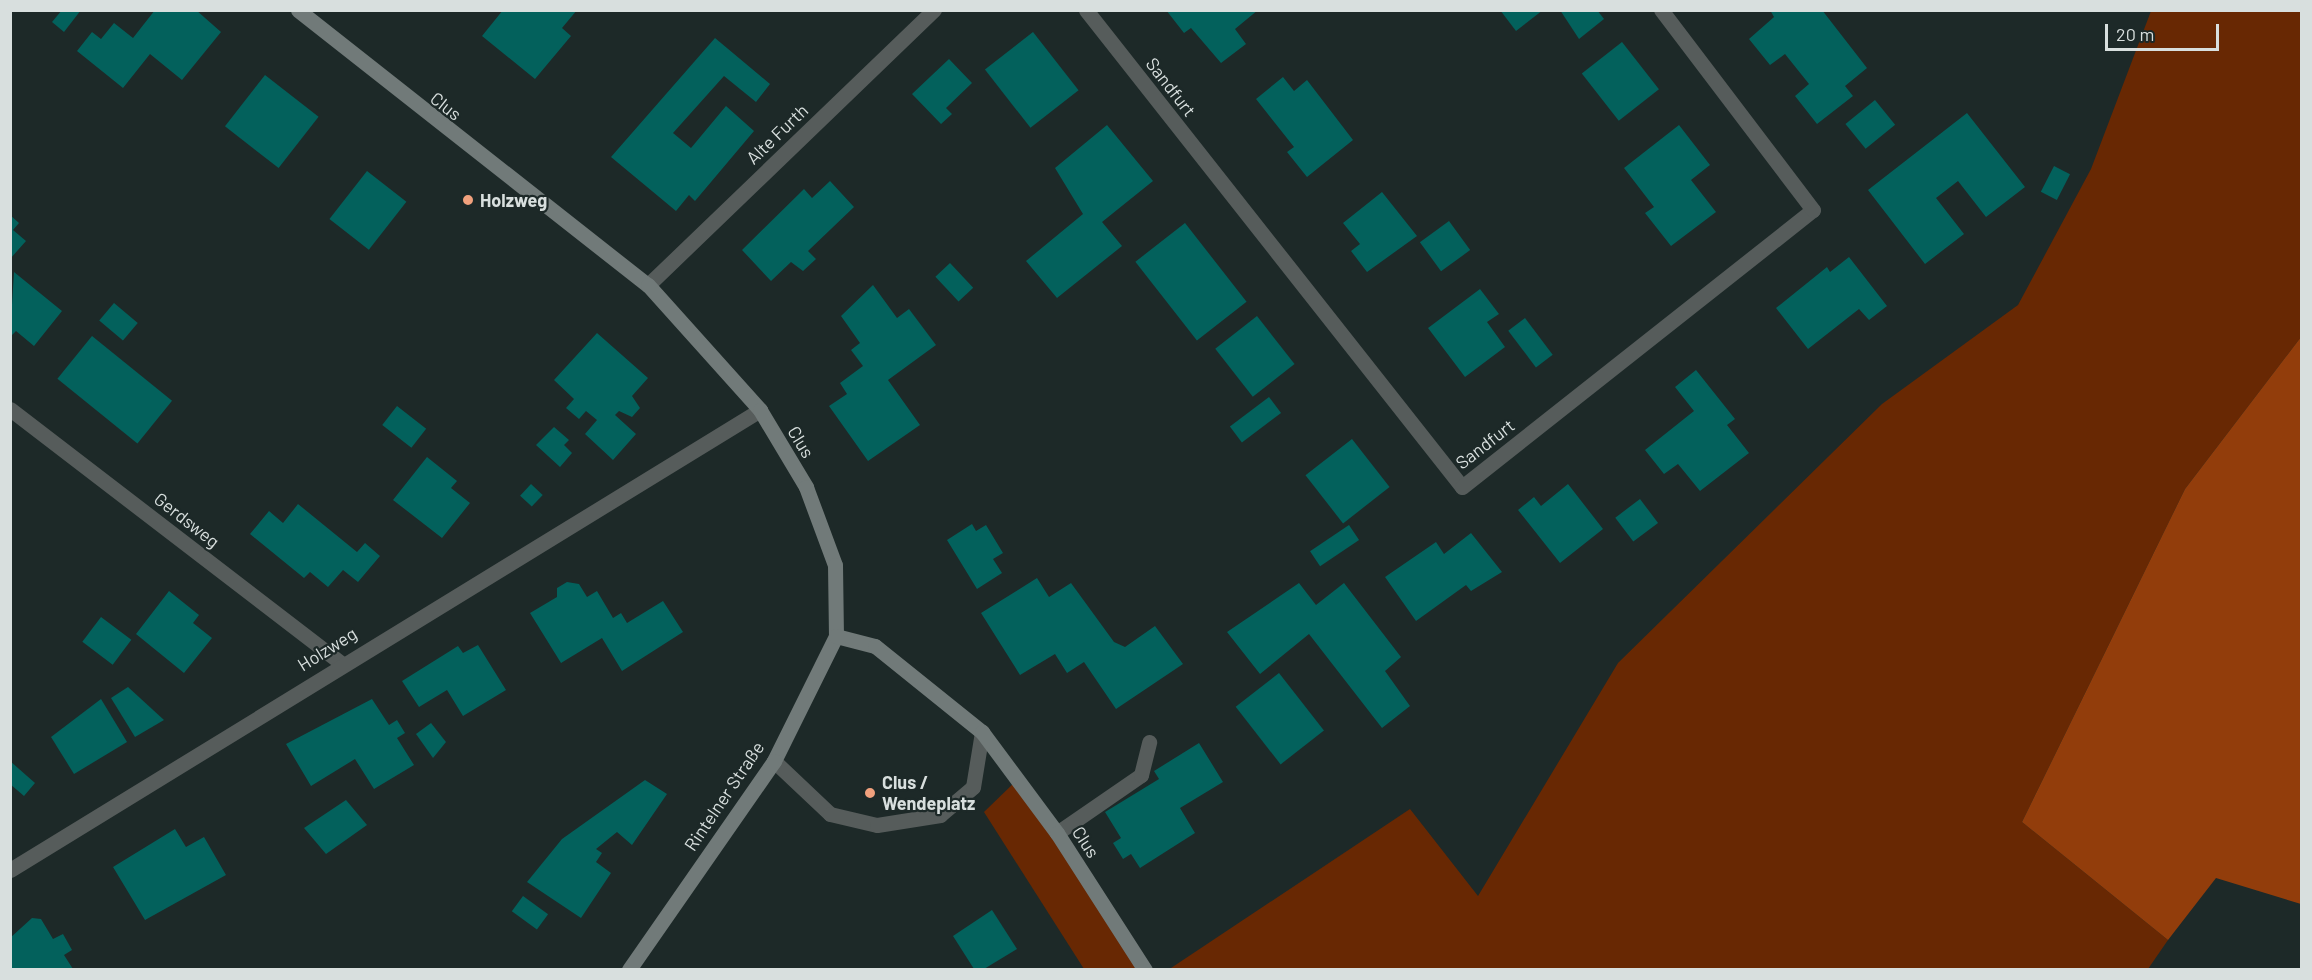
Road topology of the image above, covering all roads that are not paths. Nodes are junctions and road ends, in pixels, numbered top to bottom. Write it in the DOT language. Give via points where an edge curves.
graph roads {
  1 [pos="298,10"];
  2 [pos="934,10"];
  3 [pos="1086,10"];
  4 [pos="1661,10"];
  5 [pos="648,285"];
  6 [pos="10,409"];
  7 [pos="760,410"];
  8 [pos="836,636"];
  9 [pos="340,663"];
  10 [pos="982,732"];
  11 [pos="1149,742"];
  12 [pos="774,761"];
  13 [pos="1057,833"];
  14 [pos="10,870"];
  15 [pos="629,969"];
  16 [pos="1145,969"];
  1 -- 5 [label="main road, Clus"];
  2 -- 5 [label="street, Alte Furth"];
  3 -- 4 [label="street, Sandfurt" via="1462,487 1813,210"];
  5 -- 7 [label="main road, Clus"];
  6 -- 9 [label="street, Gerdsweg"];
  7 -- 8 [label="main road, Clus" via="806,487 835,565"];
  7 -- 9 [label="street, Holzweg"];
  8 -- 10 [label="main road, Clus" via="875,646"];
  8 -- 12 [label="main road, Rintelner Straße"];
  9 -- 14 [label="street, Holzweg"];
  10 -- 12 [label="street" via="974,788 940,815 877,825 830,814"];
  10 -- 13 [label="main road, Clus"];
  11 -- 13 [label="street" via="1141,775"];
  12 -- 15 [label="main road, Rintelner Straße"];
  13 -- 16 [label="main road, Clus"];
}
